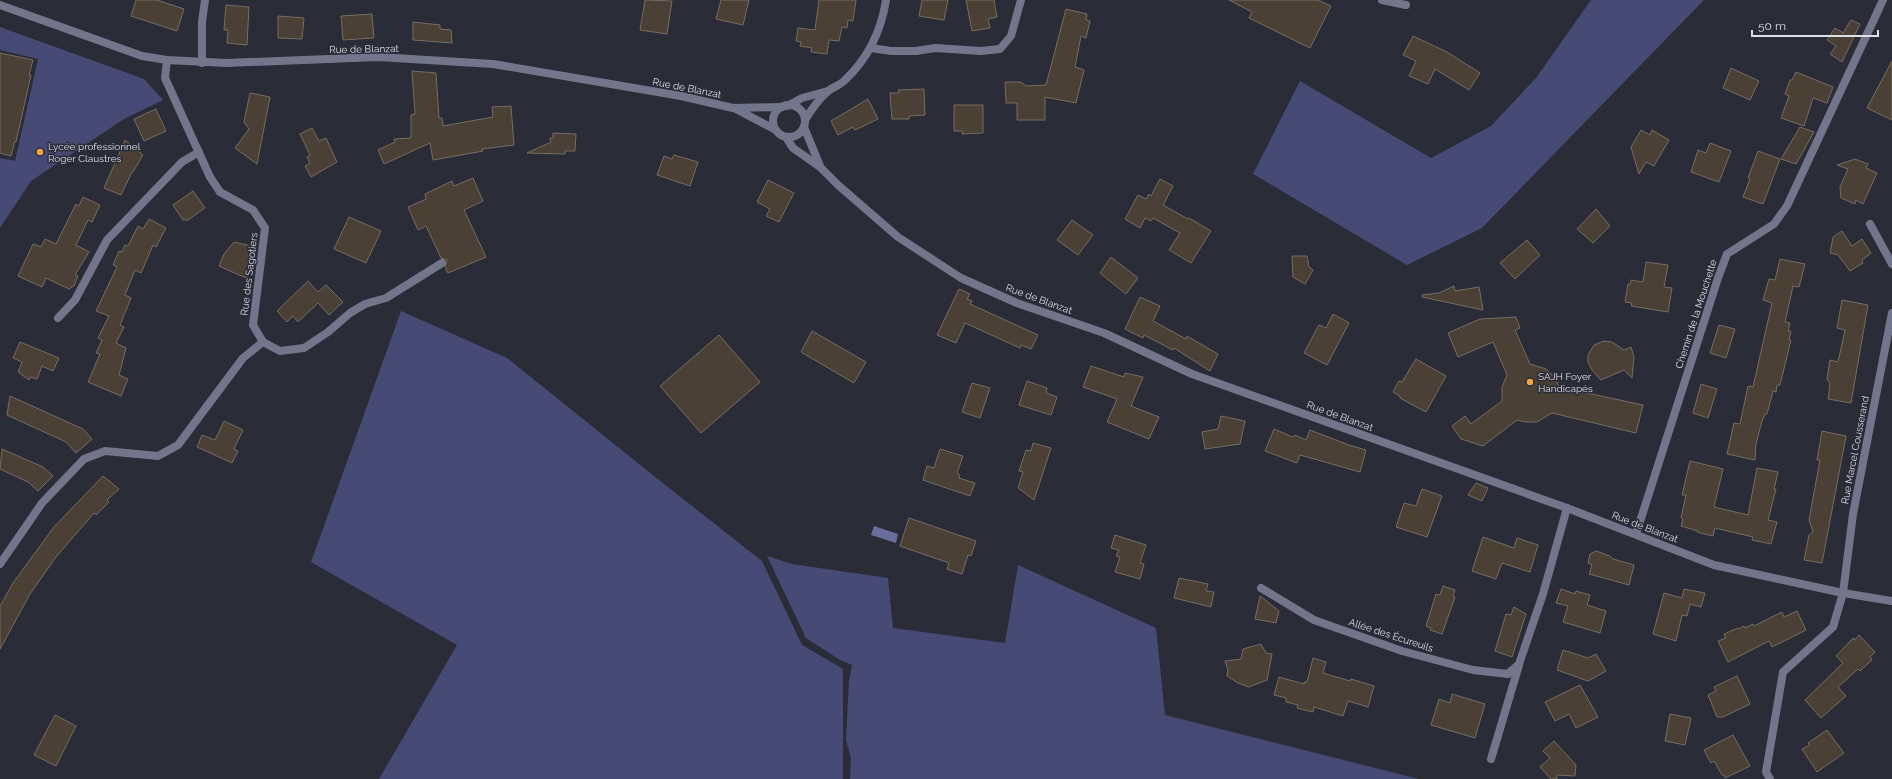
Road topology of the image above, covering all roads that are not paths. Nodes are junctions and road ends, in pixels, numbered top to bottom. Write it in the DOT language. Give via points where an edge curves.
graph roads {
  1 [pos="205,0"];
  2 [pos="886,0"];
  3 [pos="1021,0"];
  4 [pos="1382,0"];
  5 [pos="1883,0"];
  6 [pos="0,4"];
  7 [pos="1406,5"];
  8 [pos="871,48"];
  9 [pos="167,60"];
  10 [pos="202,63"];
  11 [pos="829,91"];
  12 [pos="784,106"];
  13 [pos="733,108"];
  14 [pos="804,124"];
  15 [pos="776,130"];
  16 [pos="786,137"];
  17 [pos="199,152"];
  18 [pos="820,167"];
  19 [pos="1870,224"];
  20 [pos="442,263"];
  21 [pos="1892,264"];
  22 [pos="1892,313"];
  23 [pos="58,318"];
  24 [pos="263,342"];
  25 [pos="1567,508"];
  26 [pos="1636,534"];
  27 [pos="0,564"];
  28 [pos="1262,588"];
  29 [pos="1843,593"];
  30 [pos="1892,602"];
  31 [pos="1519,664"];
  32 [pos="1491,758"];
  33 [pos="1770,779"];
  1 -- 10 [label="street"];
  2 -- 8 [label="street" via="879,30"];
  3 -- 8 [label="street" via="1011,36 1000,49 980,51 935,48 891,51"];
  4 -- 7 [label="street"];
  5 -- 26 [label="street, Chemin de la Mouchette" via="1787,206 1774,224 1727,254"];
  6 -- 9 [label="street, Rue de Blanzat" via="142,56"];
  8 -- 11 [label="street" via="854,72"];
  9 -- 10 [label="street, Rue de Blanzat"];
  9 -- 17 [label="street, Rue des Sagotiers" via="165,78"];
  10 -- 13 [label="street, Rue de Blanzat" via="378,57 493,64 681,96"];
  11 -- 12 [label="street"];
  11 -- 14 [label="street" via="813,107"];
  12 -- 13 [label="street, Rue de Blanzat"];
  12 -- 14 [label="street" via="792,106 800,111"];
  12 -- 15 [label="street" via="774,117"];
  13 -- 15 [label="street, Rue de Blanzat"];
  14 -- 16 [label="street" via="796,135"];
  14 -- 18 [label="street, Rue de Blanzat"];
  15 -- 16 [label="street"];
  16 -- 18 [label="street, Rue de Blanzat" via="793,148"];
  17 -- 23 [label="street" via="182,162 107,240 75,300"];
  17 -- 24 [label="street, Rue des Sagotiers" via="220,192 253,210 265,228 253,324"];
  18 -- 25 [label="street, Rue de Blanzat" via="898,237 961,278 1017,303 1104,334 1192,374"];
  19 -- 21 [label="street"];
  20 -- 24 [label="street" via="386,298 365,304 350,313 304,348 280,351"];
  22 -- 29 [label="street, Rue Marcel Cousserand" via="1853,514"];
  24 -- 27 [label="street" via="243,358 178,445 158,456 105,451 84,459 42,503"];
  25 -- 26 [label="street, Rue de Blanzat"];
  25 -- 31 [label="street" via="1543,594"];
  26 -- 29 [label="street, Rue de Blanzat" via="1714,565"];
  28 -- 31 [label="street, Allée des Écureuils" via="1314,620 1402,651 1473,670 1508,674"];
  29 -- 30 [label="street, Rue de Blanzat"];
  29 -- 33 [label="street, Rue Marcel Cousserand" via="1833,627 1783,672 1766,772"];
  31 -- 32 [label="street"];
}
